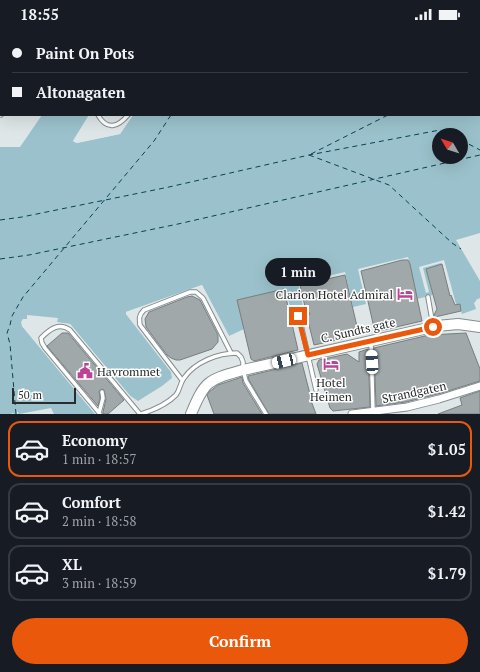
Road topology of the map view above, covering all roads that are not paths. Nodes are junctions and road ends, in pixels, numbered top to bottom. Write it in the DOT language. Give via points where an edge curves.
graph roads {
  1 [pos="99,116"];
  2 [pos="127,116"];
  3 [pos="428,297"];
  4 [pos="306,314"];
  5 [pos="433,327"];
  6 [pos="480,327"];
  7 [pos="371,340"];
  8 [pos="231,353"];
  9 [pos="308,355"];
  10 [pos="243,370"];
  11 [pos="182,380"];
  12 [pos="480,386"];
  13 [pos="316,390"];
  14 [pos="102,392"];
  15 [pos="373,412"];
  16 [pos="99,413"];
  17 [pos="140,414"];
  18 [pos="191,414"];
  19 [pos="266,414"];
  20 [pos="352,414"];
  1 -- 2 [label="lane" via="105,124 114,126 120,124"];
  3 -- 5 [label="lane"];
  4 -- 9 [label="lane" via="298,316"];
  5 -- 6 [label="main road, C. Sundts gate" via="458,324"];
  5 -- 7 [label="main road, C. Sundts gate"];
  7 -- 9 [label="main road, C. Sundts gate"];
  7 -- 15 [label="lane"];
  8 -- 10 [label="lane" via="237,353 241,357"];
  8 -- 11 [label="lane" via="216,356 190,369"];
  8 -- 11 [label="lane" via="203,298 196,292 144,310 140,314 140,325"];
  9 -- 10 [label="main road, C. Sundts gate"];
  9 -- 13 [label="lane"];
  10 -- 18 [label="main road, C. Sundts gate" via="218,377 203,387"];
  10 -- 19 [label="lane" via="246,381"];
  11 -- 17 [label="lane" via="177,393 171,399 157,409"];
  12 -- 15 [label="street, Strandgaten" via="439,400"];
  14 -- 16 [label="lane"];
  15 -- 20 [label="street, Strandgaten"];
  16 -- 17 [label="lane" via="42,343 41,338 52,328 62,326 70,330"];
}
